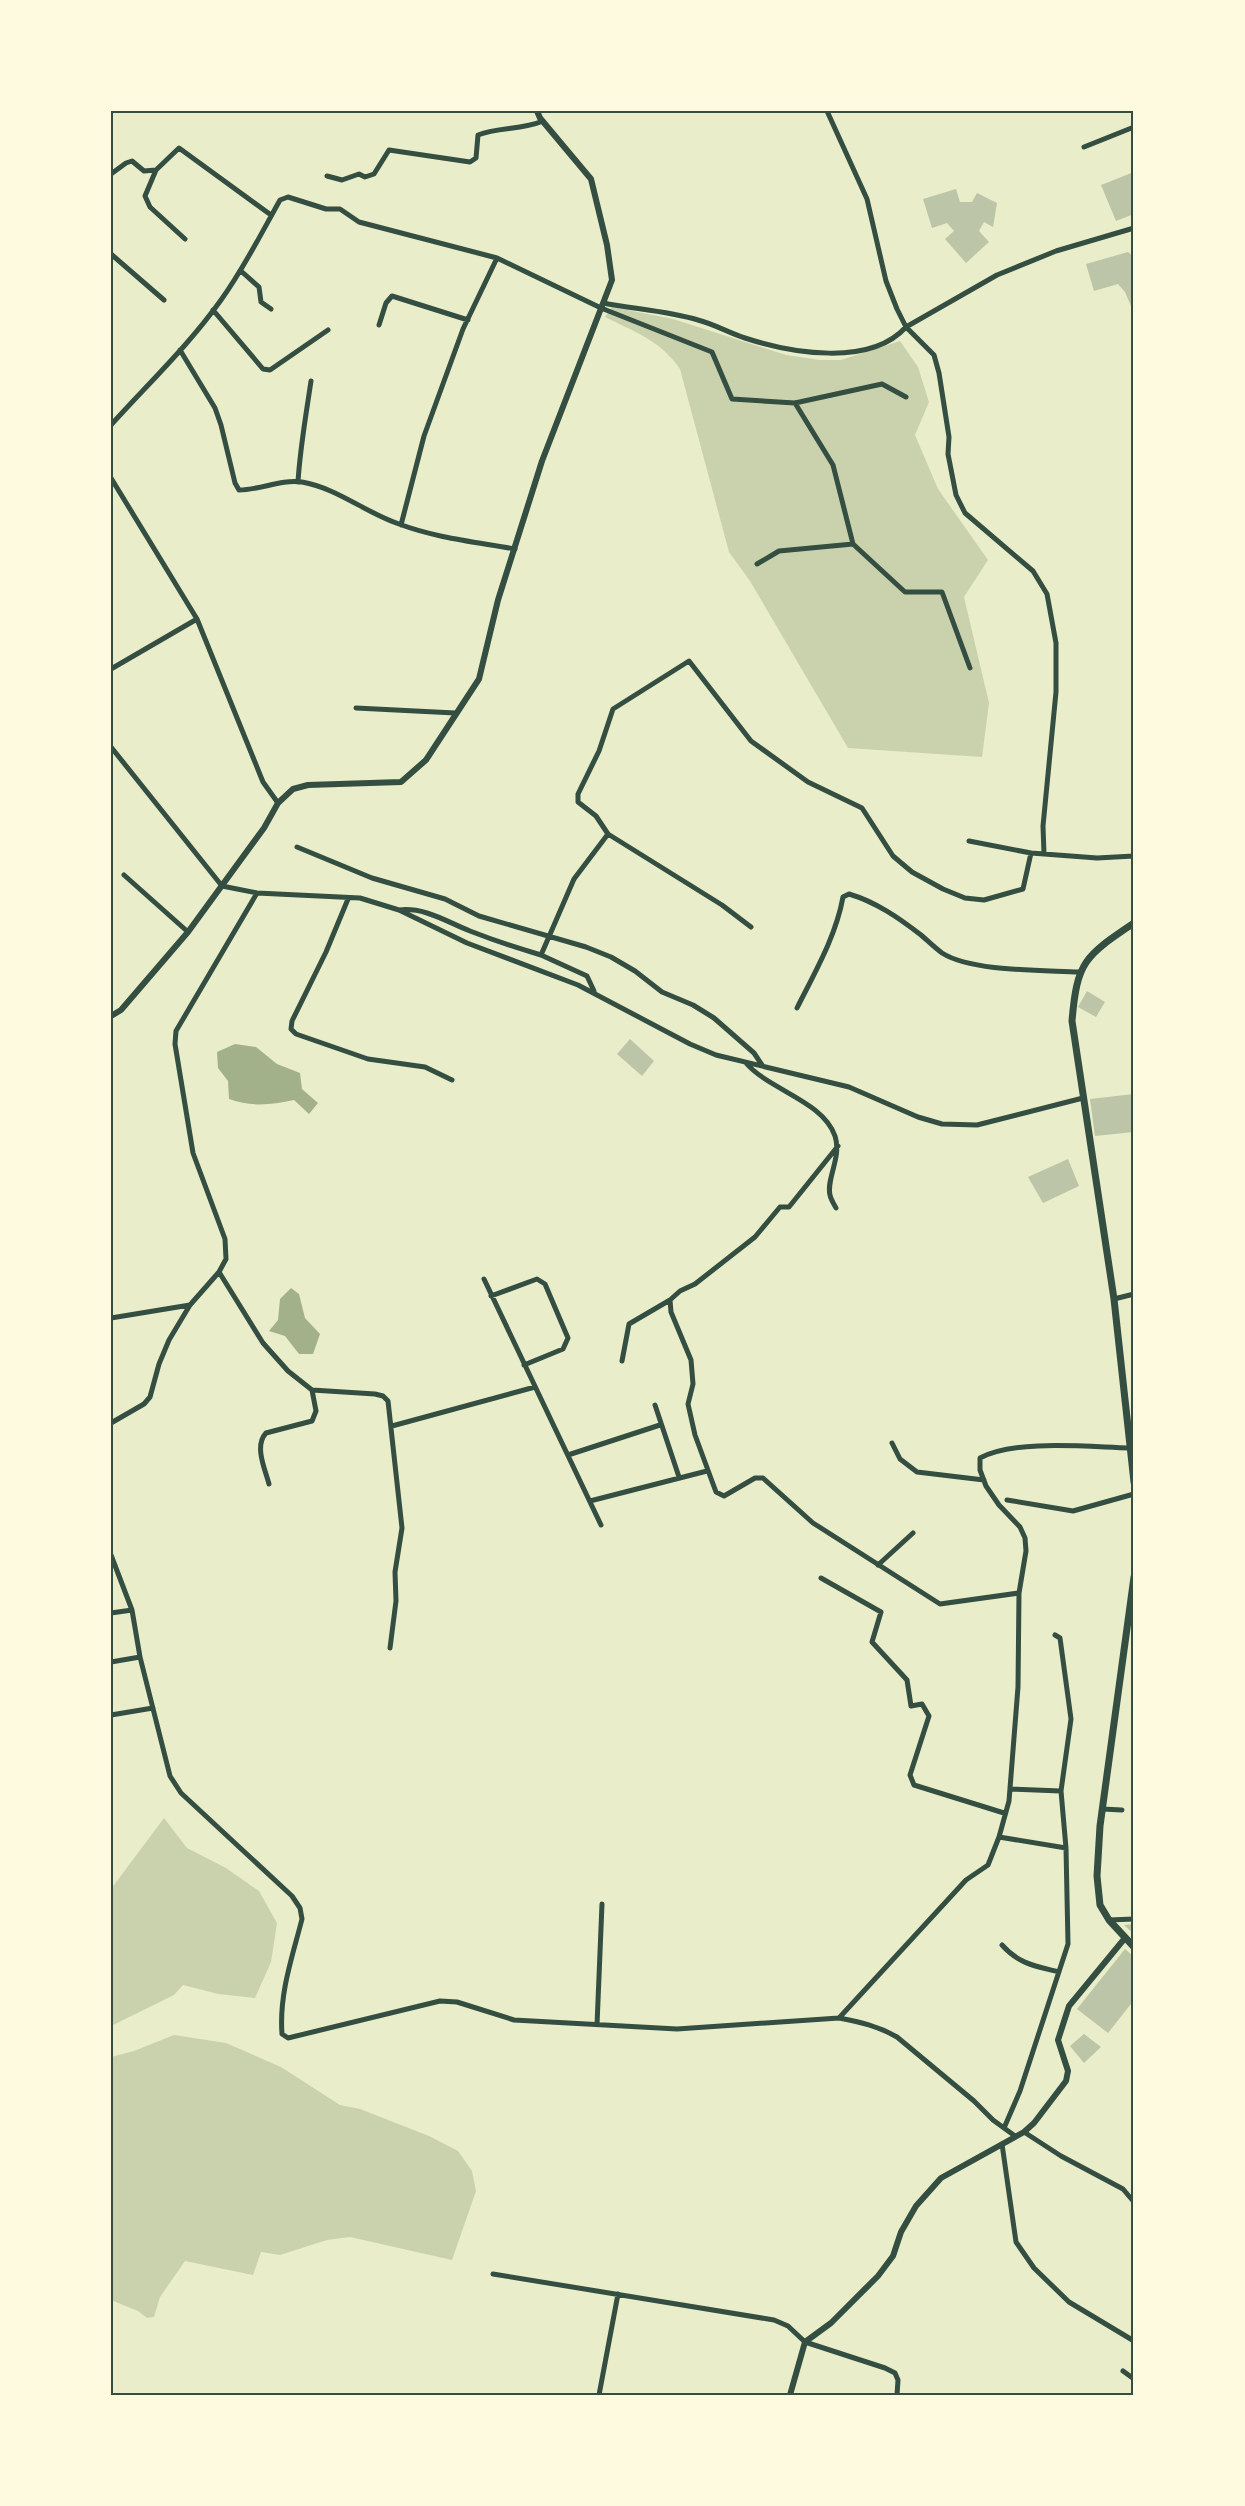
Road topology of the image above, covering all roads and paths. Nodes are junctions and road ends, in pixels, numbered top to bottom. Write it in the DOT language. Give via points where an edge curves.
graph roads {
  1 [pos="537,111"];
  2 [pos="827,111"];
  3 [pos="543,122"];
  4 [pos="1134,127"];
  5 [pos="1084,147"];
  6 [pos="156,170"];
  7 [pos="111,174"];
  8 [pos="327,177"];
  9 [pos="271,215"];
  10 [pos="1134,228"];
  11 [pos="185,239"];
  12 [pos="111,254"];
  13 [pos="497,258"];
  14 [pos="241,272"];
  15 [pos="164,300"];
  16 [pos="602,306"];
  17 [pos="271,309"];
  18 [pos="213,310"];
  19 [pos="468,320"];
  20 [pos="379,325"];
  21 [pos="906,327"];
  22 [pos="328,330"];
  23 [pos="180,350"];
  24 [pos="311,381"];
  25 [pos="906,397"];
  26 [pos="795,403"];
  27 [pos="111,425"];
  28 [pos="111,478"];
  29 [pos="298,482"];
  30 [pos="401,525"];
  31 [pos="852,544"];
  32 [pos="515,549"];
  33 [pos="757,564"];
  34 [pos="197,619"];
  35 [pos="970,668"];
  36 [pos="111,669"];
  37 [pos="356,708"];
  38 [pos="455,713"];
  39 [pos="111,747"];
  40 [pos="278,803"];
  41 [pos="608,834"];
  42 [pos="969,841"];
  43 [pos="297,847"];
  44 [pos="1030,853"];
  45 [pos="1044,854"];
  46 [pos="1134,856"];
  47 [pos="124,875"];
  48 [pos="222,886"];
  49 [pos="257,893"];
  50 [pos="348,899"];
  51 [pos="399,910"];
  52 [pos="1134,923"];
  53 [pos="751,927"];
  54 [pos="188,932"];
  55 [pos="549,938"];
  56 [pos="541,955"];
  57 [pos="1079,972"];
  58 [pos="596,994"];
  59 [pos="797,1008"];
  60 [pos="111,1016"];
  61 [pos="746,1063"];
  62 [pos="762,1065"];
  63 [pos="452,1080"];
  64 [pos="1083,1098"];
  65 [pos="838,1146"];
  66 [pos="836,1208"];
  67 [pos="219,1272"];
  68 [pos="484,1279"];
  69 [pos="1134,1294"];
  70 [pos="492,1296"];
  71 [pos="1114,1299"];
  72 [pos="670,1300"];
  73 [pos="190,1305"];
  74 [pos="111,1318"];
  75 [pos="622,1361"];
  76 [pos="524,1365"];
  77 [pos="535,1387"];
  78 [pos="312,1390"];
  79 [pos="655,1406"];
  80 [pos="111,1423"];
  81 [pos="660,1425"];
  82 [pos="392,1426"];
  83 [pos="892,1443"];
  84 [pos="1129,1448"];
  85 [pos="568,1455"];
  86 [pos="707,1471"];
  87 [pos="679,1477"];
  88 [pos="984,1480"];
  89 [pos="1134,1482"];
  90 [pos="269,1484"];
  91 [pos="1134,1494"];
  92 [pos="1006,1500"];
  93 [pos="590,1502"];
  94 [pos="601,1525"];
  95 [pos="913,1533"];
  96 [pos="111,1555"];
  97 [pos="878,1565"];
  98 [pos="1134,1577"];
  99 [pos="821,1578"];
  100 [pos="1019,1593"];
  101 [pos="132,1610"];
  102 [pos="111,1613"];
  103 [pos="1054,1635"];
  104 [pos="390,1648"];
  105 [pos="140,1657"];
  106 [pos="111,1662"];
  107 [pos="153,1708"];
  108 [pos="111,1715"];
  109 [pos="1010,1789"];
  110 [pos="1061,1791"];
  111 [pos="1102,1809"];
  112 [pos="1122,1810"];
  113 [pos="1004,1813"];
  114 [pos="999,1837"];
  115 [pos="1066,1848"];
  116 [pos="602,1904"];
  117 [pos="1134,1919"];
  118 [pos="1108,1920"];
  119 [pos="1125,1938"];
  120 [pos="1002,1945"];
  121 [pos="1134,1947"];
  122 [pos="1059,1972"];
  123 [pos="838,2018"];
  124 [pos="597,2025"];
  125 [pos="1004,2128"];
  126 [pos="1024,2132"];
  127 [pos="1015,2136"];
  128 [pos="1002,2144"];
  129 [pos="1134,2202"];
  130 [pos="493,2274"];
  131 [pos="618,2294"];
  132 [pos="1134,2341"];
  133 [pos="806,2342"];
  134 [pos="1123,2371"];
  135 [pos="1134,2379"];
  136 [pos="599,2395"];
  137 [pos="790,2395"];
  138 [pos="897,2395"];
  1 -- 3 [label="street"];
  2 -- 21 [label="street" via="867,199 886,281"];
  3 -- 8 [label="street" via="478,135 476,158 470,162 389,150 374,174 342,180"];
  3 -- 16 [label="street" via="591,179 612,280"];
  4 -- 5 [label="street"];
  6 -- 7 [label="street" via="144,171 132,162"];
  6 -- 9 [label="street" via="179,148"];
  6 -- 11 [label="street" via="145,196 150,207"];
  9 -- 13 [label="street" via="280,200 288,197 340,209 359,222"];
  9 -- 14 [label="street"];
  10 -- 21 [label="street" via="1056,251 997,275"];
  12 -- 15 [label="street"];
  13 -- 16 [label="street"];
  13 -- 19 [label="street"];
  14 -- 17 [label="street" via="259,287 261,302"];
  14 -- 18 [label="street"];
  16 -- 21 [label="street" via="698,320 762,343 816,352 855,351 897,337"];
  16 -- 26 [label="street" via="712,352 732,399"];
  16 -- 32 [label="street" via="542,460"];
  18 -- 22 [label="street" via="262,369 270,370"];
  18 -- 23 [label="street"];
  19 -- 20 [label="street" via="392,296"];
  19 -- 30 [label="street" via="424,436"];
  21 -- 45 [label="street" via="934,355 956,495 965,513 1033,571 1047,594 1056,643 1056,692 1043,826"];
  23 -- 27 [label="street"];
  23 -- 29 [label="street" via="215,408 239,490"];
  24 -- 29 [label="street"];
  25 -- 26 [label="street" via="882,384"];
  26 -- 31 [label="street" via="833,465"];
  28 -- 34 [label="street"];
  29 -- 30 [label="street" via="327,490"];
  30 -- 32 [label="street"];
  31 -- 33 [label="street" via="779,550"];
  31 -- 35 [label="street" via="905,592 942,592"];
  32 -- 38 [label="street" via="479,680"];
  34 -- 36 [label="street"];
  34 -- 40 [label="street" via="263,782"];
  37 -- 38 [label="street"];
  38 -- 40 [label="street" via="426,760 400,782 308,785 293,789"];
  39 -- 48 [label="street"];
  40 -- 48 [label="street"];
  41 -- 44 [label="street" via="596,816 578,802 578,794 599,751 613,709 689,661 752,741 808,782 862,808 893,856 912,872 965,898 984,900 1023,889"];
  41 -- 53 [label="street"];
  41 -- 55 [label="street" via="574,879"];
  42 -- 44 [label="street"];
  43 -- 55 [label="street" via="372,878 445,899 479,916"];
  44 -- 45 [label="street"];
  45 -- 46 [label="street"];
  47 -- 54 [label="street"];
  48 -- 49 [label="street"];
  48 -- 54 [label="street"];
  49 -- 50 [label="street"];
  49 -- 67 [label="street" via="176,1031 193,1153 225,1239 226,1259"];
  50 -- 51 [label="street" via="360,898"];
  50 -- 63 [label="street" via="291,1029 368,1059 425,1067"];
  51 -- 56 [label="street" via="430,913"];
  51 -- 58 [label="street" via="467,943"];
  52 -- 57 [label="main road" via="1102,945"];
  54 -- 60 [label="street" via="121,1010"];
  55 -- 56 [label="street"];
  55 -- 62 [label="street" via="611,957 662,992 700,1009 754,1053"];
  56 -- 58 [label="street" via="587,976"];
  57 -- 59 [label="street" via="959,961 942,953 885,910 849,894 843,897 840,918"];
  57 -- 64 [label="main road" via="1072,1021"];
  58 -- 61 [label="street" via="690,1044"];
  61 -- 62 [label="street"];
  61 -- 65 [label="street" via="756,1075 817,1112 834,1133"];
  62 -- 64 [label="street" via="849,1087 942,1124 977,1125"];
  64 -- 71 [label="main road"];
  65 -- 66 [label="street" via="829,1193"];
  65 -- 72 [label="street" via="789,1207 780,1207 755,1237"];
  67 -- 73 [label="street"];
  67 -- 78 [label="street" via="274,1358"];
  68 -- 70 [label="street"];
  69 -- 71 [label="street"];
  70 -- 76 [label="street"];
  70 -- 76 [label="street" via="537,1280 545,1284 568,1338 563,1349"];
  71 -- 84 [label="main road"];
  72 -- 75 [label="street" via="629,1324"];
  72 -- 86 [label="street" via="691,1360 693,1384 688,1404"];
  73 -- 74 [label="street"];
  73 -- 80 [label="street" via="169,1340 150,1397"];
  76 -- 77 [label="street"];
  77 -- 82 [label="street"];
  77 -- 85 [label="street"];
  78 -- 82 [label="street" via="383,1396 388,1401"];
  78 -- 90 [label="street" via="316,1411 312,1421 266,1433 260,1443"];
  79 -- 81 [label="street"];
  81 -- 85 [label="street"];
  81 -- 87 [label="street"];
  82 -- 104 [label="street" via="402,1528"];
  83 -- 88 [label="street" via="900,1459 917,1472"];
  84 -- 88 [label="street" via="1047,1446 990,1452 980,1458"];
  84 -- 89 [label="main road"];
  85 -- 93 [label="street"];
  86 -- 87 [label="street"];
  86 -- 97 [label="street" via="716,1492 724,1496 755,1478 763,1478 813,1522"];
  87 -- 93 [label="street"];
  88 -- 100 [label="street" via="1025,1538"];
  91 -- 92 [label="street" via="1073,1511"];
  93 -- 94 [label="street"];
  95 -- 97 [label="street"];
  96 -- 101 [label="street"];
  97 -- 100 [label="street" via="940,1604"];
  98 -- 111 [label="main road"];
  99 -- 113 [label="street" via="881,1612 872,1642 907,1680 911,1706 922,1704 929,1716 910,1775 914,1785"];
  100 -- 109 [label="street" via="1018,1688"];
  101 -- 102 [label="street"];
  101 -- 105 [label="street"];
  103 -- 110 [label="street" via="1060,1638 1071,1719"];
  105 -- 106 [label="street"];
  105 -- 107 [label="street"];
  107 -- 108 [label="street"];
  107 -- 124 [label="street" via="170,1776 181,1793 292,1896 300,1908 302,1919 284,1987 282,2034 288,2038 440,2001 458,2002 514,2020"];
  109 -- 110 [label="street"];
  109 -- 113 [label="street"];
  110 -- 115 [label="street"];
  111 -- 112 [label="street"];
  111 -- 118 [label="main road" via="1097,1876 1101,1905"];
  113 -- 114 [label="street"];
  114 -- 115 [label="street"];
  114 -- 123 [label="street" via="988,1865 966,1880"];
  115 -- 122 [label="street" via="1068,1944"];
  116 -- 124 [label="street"];
  117 -- 118 [label="street"];
  118 -- 119 [label="main road"];
  119 -- 121 [label="main road"];
  119 -- 126 [label="street" via="1069,2006 1058,2040 1068,2071 1066,2081"];
  120 -- 122 [label="street" via="1021,1961"];
  122 -- 125 [label="street"];
  123 -- 124 [label="street" via="677,2029"];
  123 -- 125 [label="street" via="862,2022 897,2037"];
  125 -- 127 [label="street"];
  126 -- 127 [label="street"];
  126 -- 129 [label="street" via="1123,2189"];
  127 -- 128 [label="street"];
  128 -- 132 [label="street" via="1016,2242 1069,2302"];
  128 -- 133 [label="street" via="941,2178 916,2206 893,2256 878,2276"];
  130 -- 131 [label="street"];
  131 -- 133 [label="street" via="774,2320"];
  131 -- 136 [label="street"];
  133 -- 137 [label="street"];
  133 -- 138 [label="street" via="895,2373"];
  134 -- 135 [label="street"];
}
